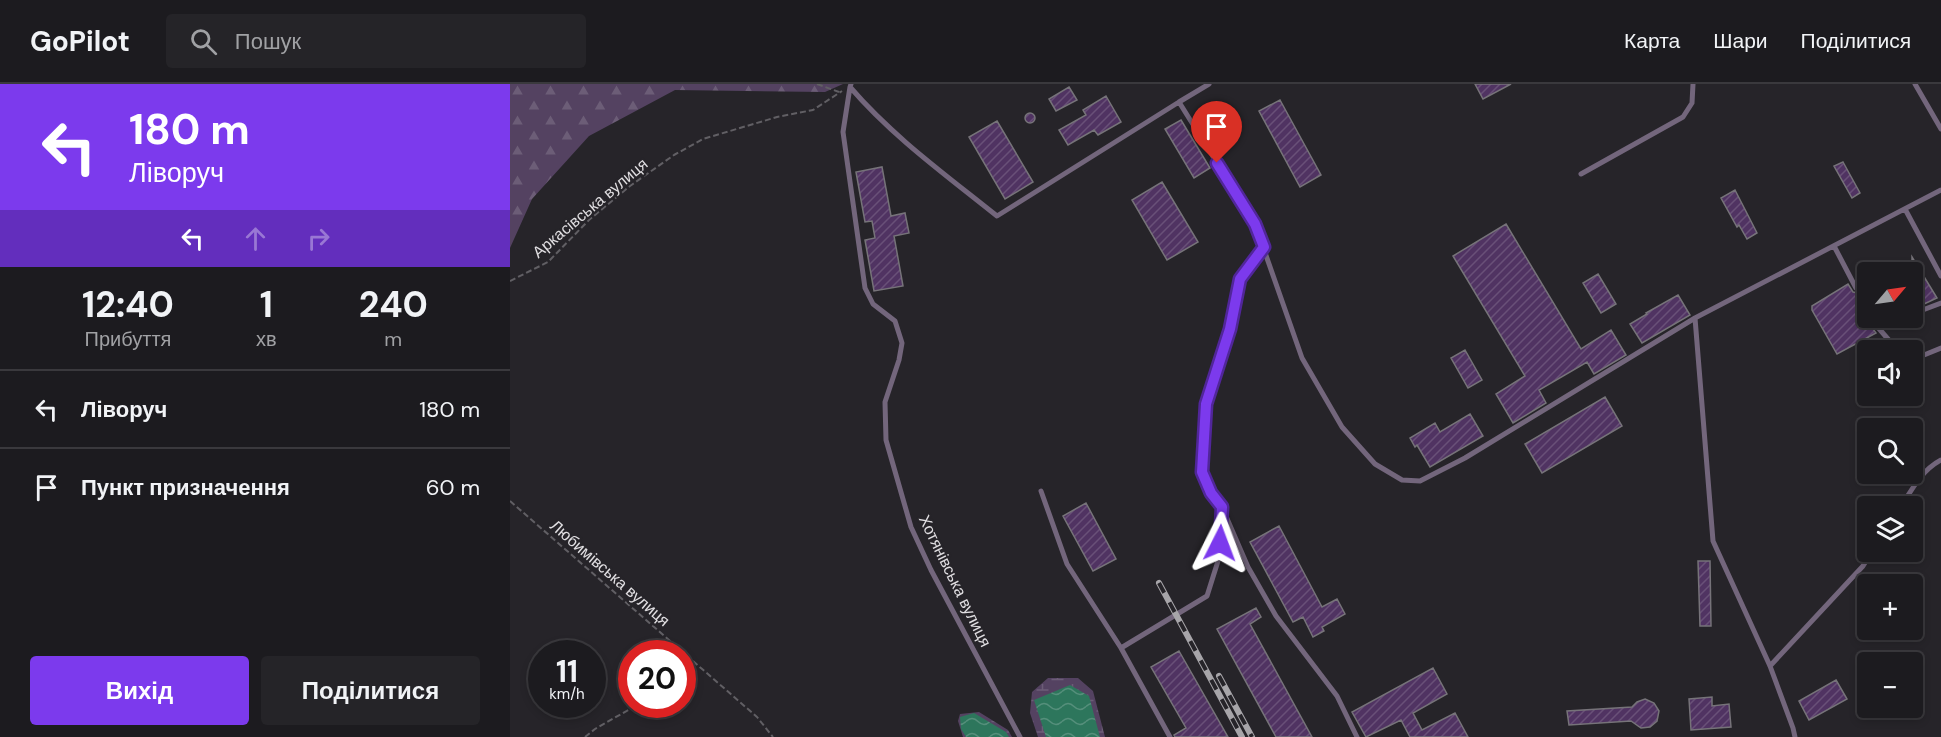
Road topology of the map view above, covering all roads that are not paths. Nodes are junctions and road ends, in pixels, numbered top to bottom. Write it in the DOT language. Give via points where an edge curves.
graph roads {
  1 [pos="1209,84"];
  2 [pos="1693,84"];
  3 [pos="1915,84"];
  4 [pos="850,86"];
  5 [pos="1179,102"];
  6 [pos="1941,129"];
  7 [pos="1581,174"];
  8 [pos="1941,190"];
  9 [pos="1905,209"];
  10 [pos="1834,246"];
  11 [pos="1264,247"];
  12 [pos="1941,276"];
  13 [pos="1856,288"];
  14 [pos="1941,303"];
  15 [pos="1923,310"];
  16 [pos="1695,318"];
  17 [pos="1878,328"];
  18 [pos="1889,340"];
  19 [pos="1941,348"];
  20 [pos="1923,355"];
  21 [pos="1941,460"];
  22 [pos="1041,491"];
  23 [pos="1908,496"];
  24 [pos="1222,507"];
  25 [pos="1866,562"];
  26 [pos="1121,648"];
  27 [pos="1770,666"];
  28 [pos="1020,737"];
  29 [pos="1170,737"];
  30 [pos="1357,737"];
  31 [pos="1795,737"];
  1 -- 5 [label="lane"];
  2 -- 7 [label="lane" via="1692,103 1683,117"];
  3 -- 6 [label="lane"];
  4 -- 5 [label="lane" via="891,131 997,216"];
  4 -- 28 [label="lane, Хотянівська вулиця" via="843,132 866,288 873,304 895,321 902,343 885,402 886,440 911,527"];
  5 -- 11 [label="lane" via="1255,224"];
  8 -- 9 [label="lane"];
  9 -- 10 [label="lane"];
  9 -- 12 [label="lane"];
  10 -- 13 [label="lane"];
  10 -- 16 [label="lane"];
  11 -- 16 [label="lane" via="1302,358 1342,427 1375,464 1402,480 1420,481 1465,458"];
  11 -- 24 [label="lane" via="1240,279 1230,329 1206,404 1202,472"];
  14 -- 15 [label="lane"];
  16 -- 27 [label="lane" via="1713,541"];
  17 -- 18 [label="lane"];
  19 -- 20 [label="lane"];
  21 -- 23 [label="lane" via="1931,465"];
  22 -- 26 [label="lane" via="1067,564"];
  24 -- 26 [label="lane" via="1218,561 1207,596"];
  24 -- 30 [label="lane" via="1275,616 1337,696"];
  25 -- 27 [label="lane"];
  26 -- 29 [label="lane"];
  27 -- 31 [label="lane"];
}
